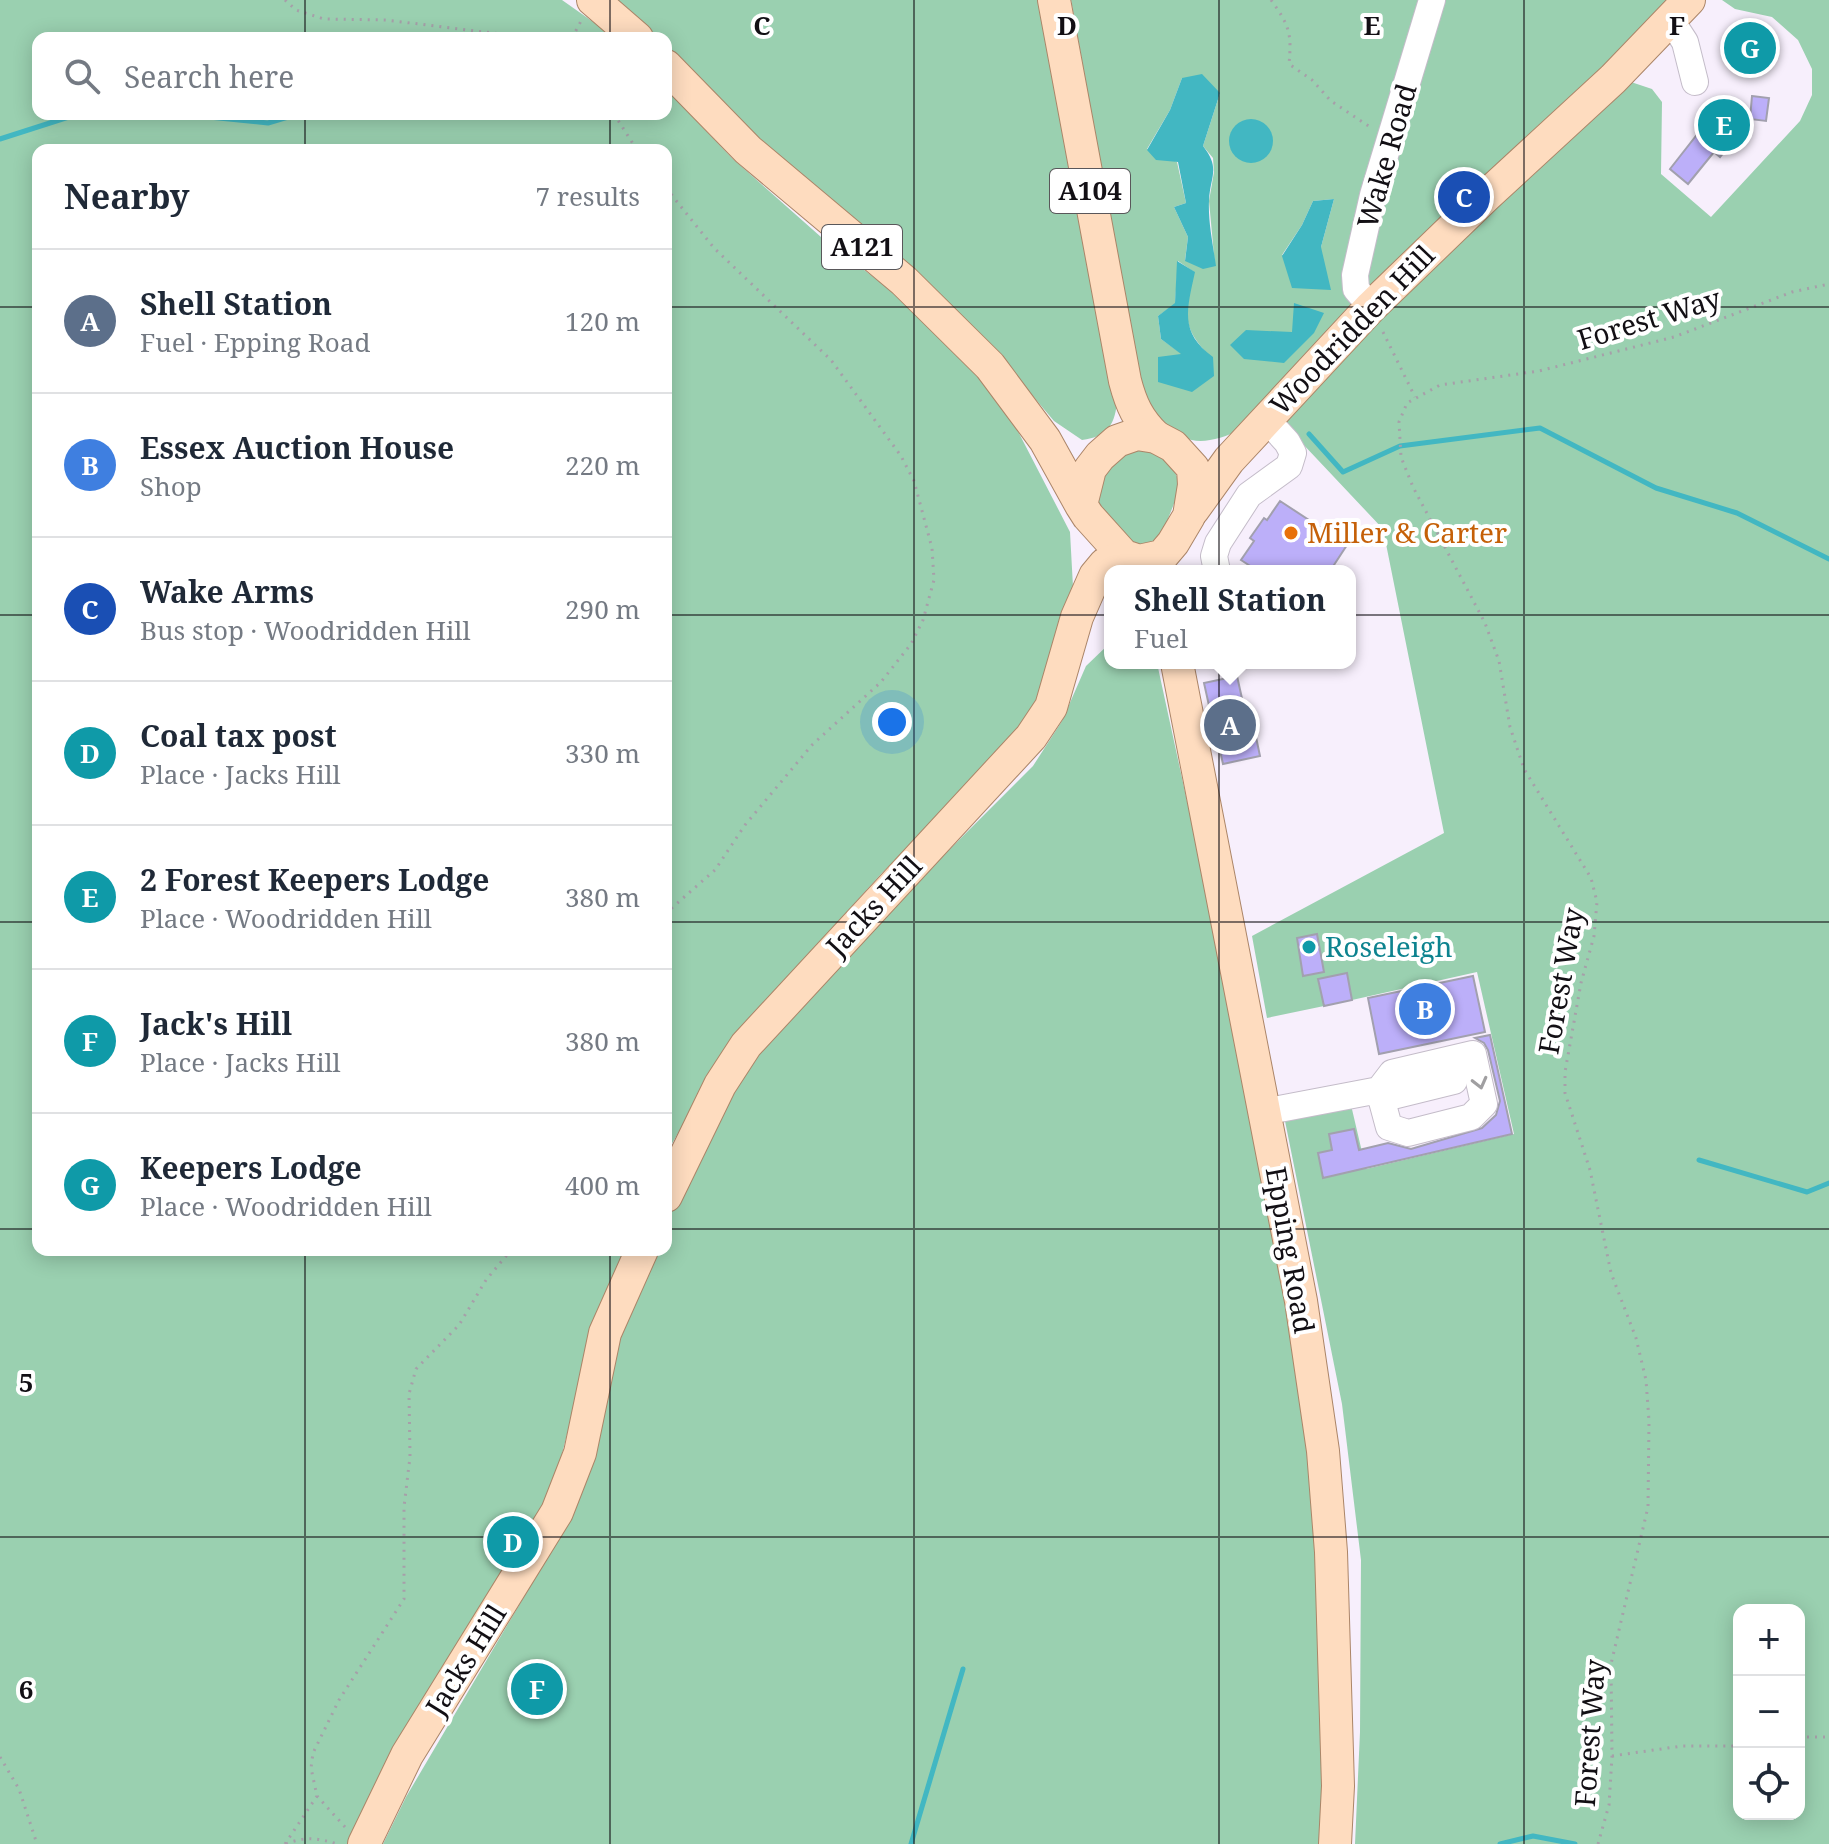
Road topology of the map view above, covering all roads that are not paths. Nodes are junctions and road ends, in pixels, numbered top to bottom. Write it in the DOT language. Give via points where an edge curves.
graph roads {
  1 [pos="593,0"];
  2 [pos="1054,0"];
  3 [pos="1432,0"];
  4 [pos="1680,10"];
  5 [pos="630,32"];
  6 [pos="672,72"];
  7 [pos="1695,82"];
  8 [pos="1371,307"];
  9 [pos="1125,381"];
  10 [pos="1262,423"];
  11 [pos="1045,440"];
  12 [pos="1164,441"];
  13 [pos="1111,445"];
  14 [pos="1085,511"];
  15 [pos="1186,523"];
  16 [pos="1130,562"];
  17 [pos="1104,565"];
  18 [pos="1104,565"];
  19 [pos="1172,565"];
  20 [pos="1216,565"];
  21 [pos="1077,617"];
  22 [pos="1178,669"];
  23 [pos="1380,1095"];
  24 [pos="1264,1112"];
  25 [pos="672,1184"];
  26 [pos="639,1256"];
  27 [pos="356,1839"];
  28 [pos="1335,1844"];
  1 -- 5 [label="main road"];
  2 -- 9 [label="main road, A104"];
  3 -- 8 [label="street, Wake Road" via="1373,195 1355,275 1356,289"];
  4 -- 7 [label="street"];
  4 -- 8 [label="main road, Woodridden Hill"];
  6 -- 11 [label="main road, A121" via="748,150 904,281 990,366"];
  8 -- 10 [label="main road, Woodridden Hill"];
  9 -- 12 [label="main road, A104" via="1142,424"];
  9 -- 13 [label="main road, A104" via="1125,425"];
  10 -- 12 [label="main road, Woodridden Hill" via="1216,446"];
  10 -- 15 [label="main road, Woodridden Hill" via="1208,487"];
  10 -- 20 [label="street" via="1287,442 1293,453 1289,466 1249,495 1218,543"];
  11 -- 13 [label="main road" via="1088,454"];
  11 -- 14 [label="main road, A121"];
  12 -- 13 [label="main road" via="1137,434"];
  12 -- 15 [label="main road" via="1193,468"];
  13 -- 14 [label="main road" via="1090,469"];
  14 -- 16 [label="main road"];
  14 -- 21 [label="main road"];
  15 -- 16 [label="main road" via="1162,556"];
  15 -- 19 [label="main road"];
  16 -- 17 [label="main road"];
  18 -- 21 [label="main road"];
  21 -- 25 [label="main road, Jacks Hill" via="1051,707 1031,737 746,1045 720,1085"];
  22 -- 24 [label="main road, Epping Road"];
  23 -- 23 [label="street, one-way" via="1392,1073 1473,1054 1484,1104 1471,1117 1408,1133 1389,1127"];
  23 -- 24 [label="street"];
  24 -- 28 [label="main road, Epping Road" via="1301,1301 1323,1451 1331,1552"];
  26 -- 27 [label="main road, Jacks Hill" via="605,1333 580,1453 557,1512"];
}
